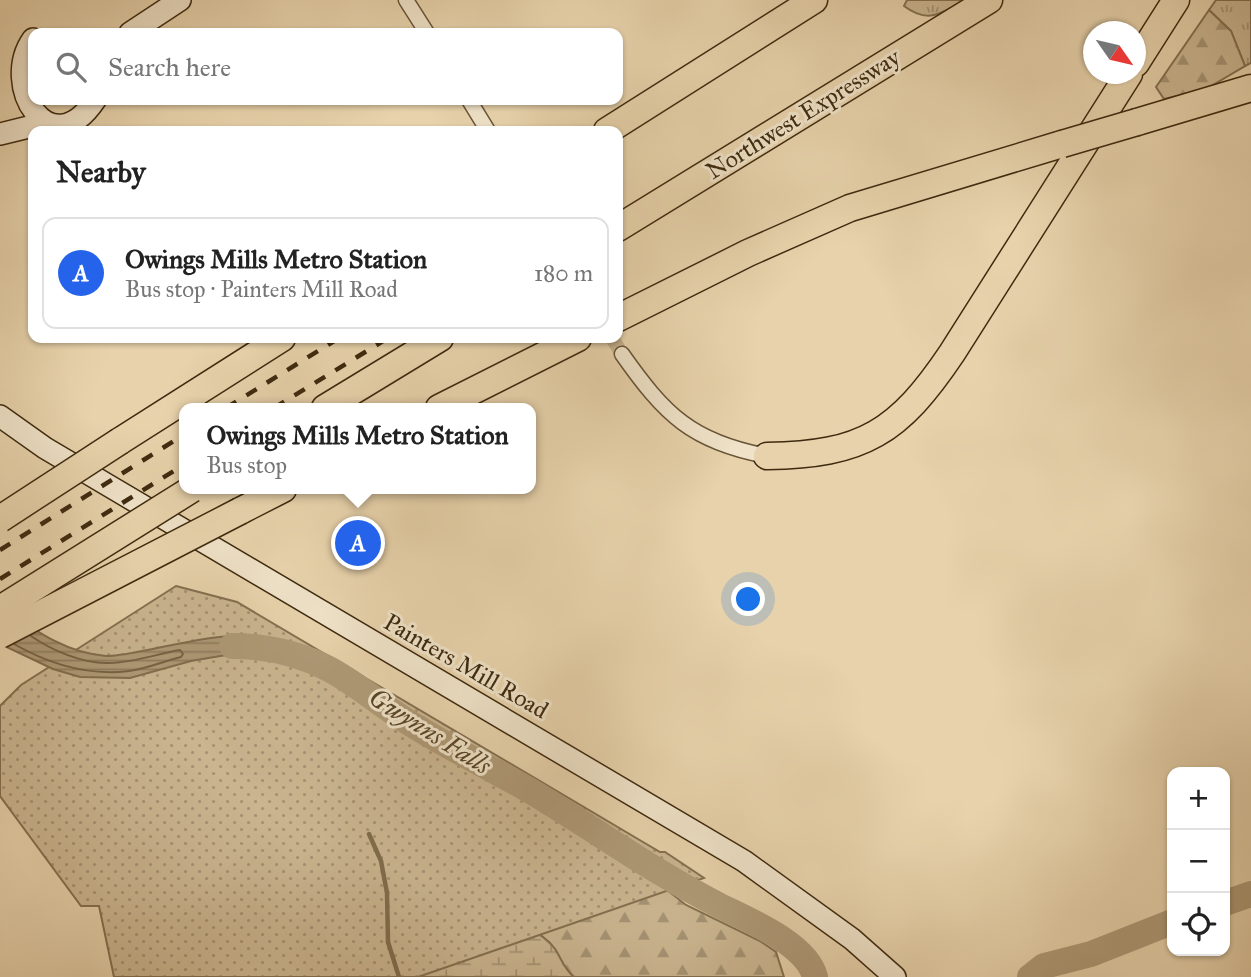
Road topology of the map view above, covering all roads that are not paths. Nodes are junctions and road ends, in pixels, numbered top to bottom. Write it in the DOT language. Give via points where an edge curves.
graph roads {
  1 [pos="180,0"];
  2 [pos="406,0"];
  3 [pos="814,0"];
  4 [pos="989,0"];
  5 [pos="1176,0"];
  6 [pos="134,28"];
  7 [pos="424,28"];
  8 [pos="28,43"];
  9 [pos="1146,47"];
  10 [pos="1123,84"];
  11 [pos="1251,88"];
  12 [pos="92,105"];
  13 [pos="471,105"];
  14 [pos="41,124"];
  15 [pos="33,126"];
  16 [pos="60,126"];
  17 [pos="60,126"];
  18 [pos="485,126"];
  19 [pos="615,126"];
  20 [pos="28,127"];
  21 [pos="0,134"];
  22 [pos="623,225"];
  23 [pos="623,316"];
  24 [pos="274,343"];
  25 [pos="432,343"];
  26 [pos="568,343"];
  27 [pos="622,354"];
  28 [pos="179,403"];
  29 [pos="180,403"];
  30 [pos="333,403"];
  31 [pos="449,403"];
  32 [pos="0,415"];
  33 [pos="767,456"];
  34 [pos="184,494"];
  35 [pos="273,494"];
  36 [pos="0,519"];
  37 [pos="0,609"];
  38 [pos="0,635"];
  39 [pos="895,977"];
  1 -- 6 [label="main road"];
  2 -- 7 [label="street"];
  3 -- 19 [label="highway"];
  4 -- 22 [label="highway, Northwest Expressway"];
  5 -- 9 [label="highway"];
  8 -- 14 [label="main road" via="13,59 6,81 17,107"];
  10 -- 33 [label="highway" via="952,353 912,406 876,436 859,443 805,455"];
  11 -- 23 [label="highway, bridge" via="850,208"];
  12 -- 17 [label="main road" via="75,121"];
  13 -- 18 [label="street"];
  14 -- 15 [label="main road"];
  14 -- 16 [label="main road"];
  20 -- 21 [label="main road"];
  24 -- 29 [label="highway, bridge"];
  25 -- 30 [label="highway"];
  26 -- 31 [label="highway"];
  27 -- 33 [label="street" via="656,398 695,433"];
  28 -- 36 [label="highway, bridge"];
  32 -- 39 [label="main road, Painters Mill Road" via="45,448 744,860 852,939"];
  34 -- 37 [label="highway, bridge"];
  35 -- 38 [label="highway, bridge"];
}
